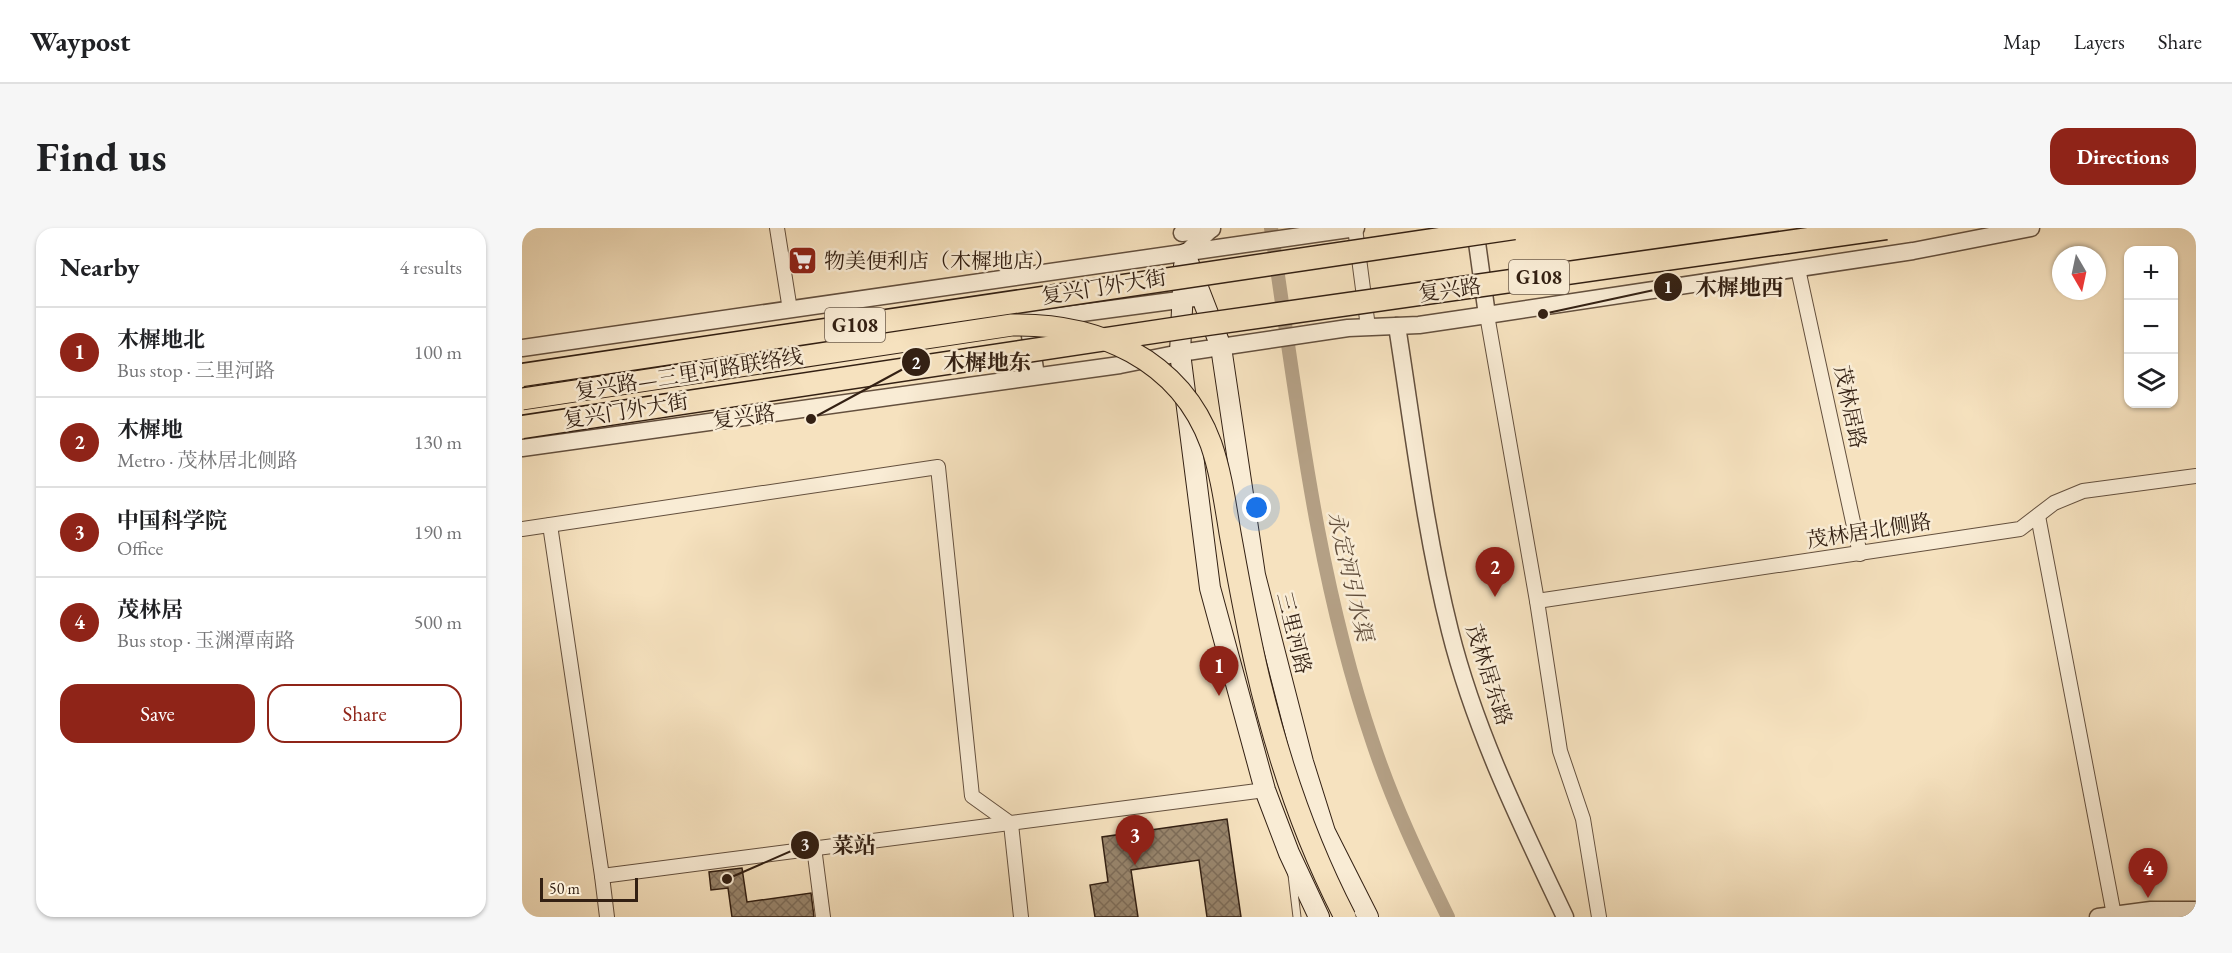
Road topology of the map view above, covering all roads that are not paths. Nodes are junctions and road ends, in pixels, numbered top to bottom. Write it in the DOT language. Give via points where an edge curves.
graph roads {
  1 [pos="777,228"];
  2 [pos="1213,228"];
  3 [pos="1355,228"];
  4 [pos="1475,228"];
  5 [pos="1514,228"];
  6 [pos="1886,228"];
  7 [pos="2031,228"];
  8 [pos="2000,229"];
  9 [pos="1182,231"];
  10 [pos="1186,265"];
  11 [pos="1798,269"];
  12 [pos="1022,277"];
  13 [pos="1191,299"];
  14 [pos="790,310"];
  15 [pos="1487,315"];
  16 [pos="1028,320"];
  17 [pos="1193,326"];
  18 [pos="1397,326"];
  19 [pos="1368,327"];
  20 [pos="1221,347"];
  21 [pos="522,348"];
  22 [pos="1180,353"];
  23 [pos="522,375"];
  24 [pos="1036,376"];
  25 [pos="522,399"];
  26 [pos="522,427"];
  27 [pos="522,448"];
  28 [pos="2196,476"];
  29 [pos="2038,516"];
  30 [pos="550,525"];
  31 [pos="522,529"];
  32 [pos="1860,554"];
  33 [pos="1255,575"];
  34 [pos="1210,588"];
  35 [pos="1538,601"];
  36 [pos="1265,790"];
  37 [pos="1011,824"];
  38 [pos="1325,832"];
  39 [pos="1288,854"];
  40 [pos="815,855"];
  41 [pos="602,876"];
  42 [pos="2196,910"];
  43 [pos="2106,916"];
  44 [pos="607,917"];
  45 [pos="823,917"];
  46 [pos="1022,917"];
  47 [pos="1297,917"];
  48 [pos="1319,917"];
  49 [pos="1346,917"];
  50 [pos="1368,917"];
  51 [pos="1565,917"];
  52 [pos="1599,917"];
  1 -- 14 [label="street"];
  2 -- 9 [label="street"];
  2 -- 10 [label="street"];
  3 -- 10 [label="street" via="1240,246"];
  3 -- 19 [label="street"];
  4 -- 15 [label="street"];
  5 -- 10 [label="highway, G108, bridge"];
  6 -- 17 [label="highway, 复兴路 / G108, bridge"];
  7 -- 8 [label="street"];
  8 -- 11 [label="street, 复兴路" via="1913,251"];
  9 -- 10 [label="street"];
  10 -- 12 [label="street"];
  10 -- 13 [label="main road"];
  10 -- 23 [label="highway, 复兴门外大街 / G108, bridge"];
  11 -- 15 [label="street, 复兴路"];
  11 -- 32 [label="street, 茂林居路"];
  12 -- 14 [label="street"];
  12 -- 16 [label="street"];
  13 -- 16 [label="street"];
  13 -- 20 [label="main road, 三里河路"];
  13 -- 22 [label="main road"];
  14 -- 21 [label="street"];
  15 -- 18 [label="street, 复兴路"];
  15 -- 35 [label="street"];
  16 -- 24 [label="street"];
  17 -- 26 [label="highway, 复兴门外大街 / G108, bridge"];
  18 -- 19 [label="street, 复兴路"];
  18 -- 51 [label="street, 茂林居东路" via="1450,631 1476,717"];
  19 -- 20 [label="street, 复兴路"];
  20 -- 22 [label="street, 复兴路"];
  20 -- 33 [label="main road, 三里河路"];
  22 -- 24 [label="street, 复兴路"];
  22 -- 34 [label="main road"];
  24 -- 27 [label="street, 复兴路"];
  25 -- 49 [label="main road, 复兴路—三里河路联络线, bridge" via="1012,325 1039,324 1089,332 1140,356 1179,391 1210,443 1271,728 1301,818"];
  28 -- 29 [label="street, 茂林居北侧路" via="2083,491 2054,503"];
  29 -- 32 [label="street, 茂林居北侧路" via="2020,529"];
  29 -- 43 [label="street"];
  30 -- 31 [label="street"];
  30 -- 37 [label="street" via="939,467 972,796"];
  30 -- 41 [label="street"];
  32 -- 35 [label="street, 茂林居北侧路"];
  33 -- 34 [label="main road" via="1240,570 1221,574"];
  33 -- 38 [label="main road, 三里河路"];
  34 -- 36 [label="main road"];
  35 -- 52 [label="street" via="1560,751 1583,819"];
  36 -- 37 [label="street"];
  36 -- 39 [label="main road"];
  37 -- 41 [label="street"];
  37 -- 46 [label="street"];
  38 -- 39 [label="street"];
  38 -- 50 [label="main road, 三里河路"];
  39 -- 47 [label="lane"];
  39 -- 48 [label="main road"];
  40 -- 45 [label="street"];
  41 -- 44 [label="street"];
  42 -- 43 [label="street"];
}
